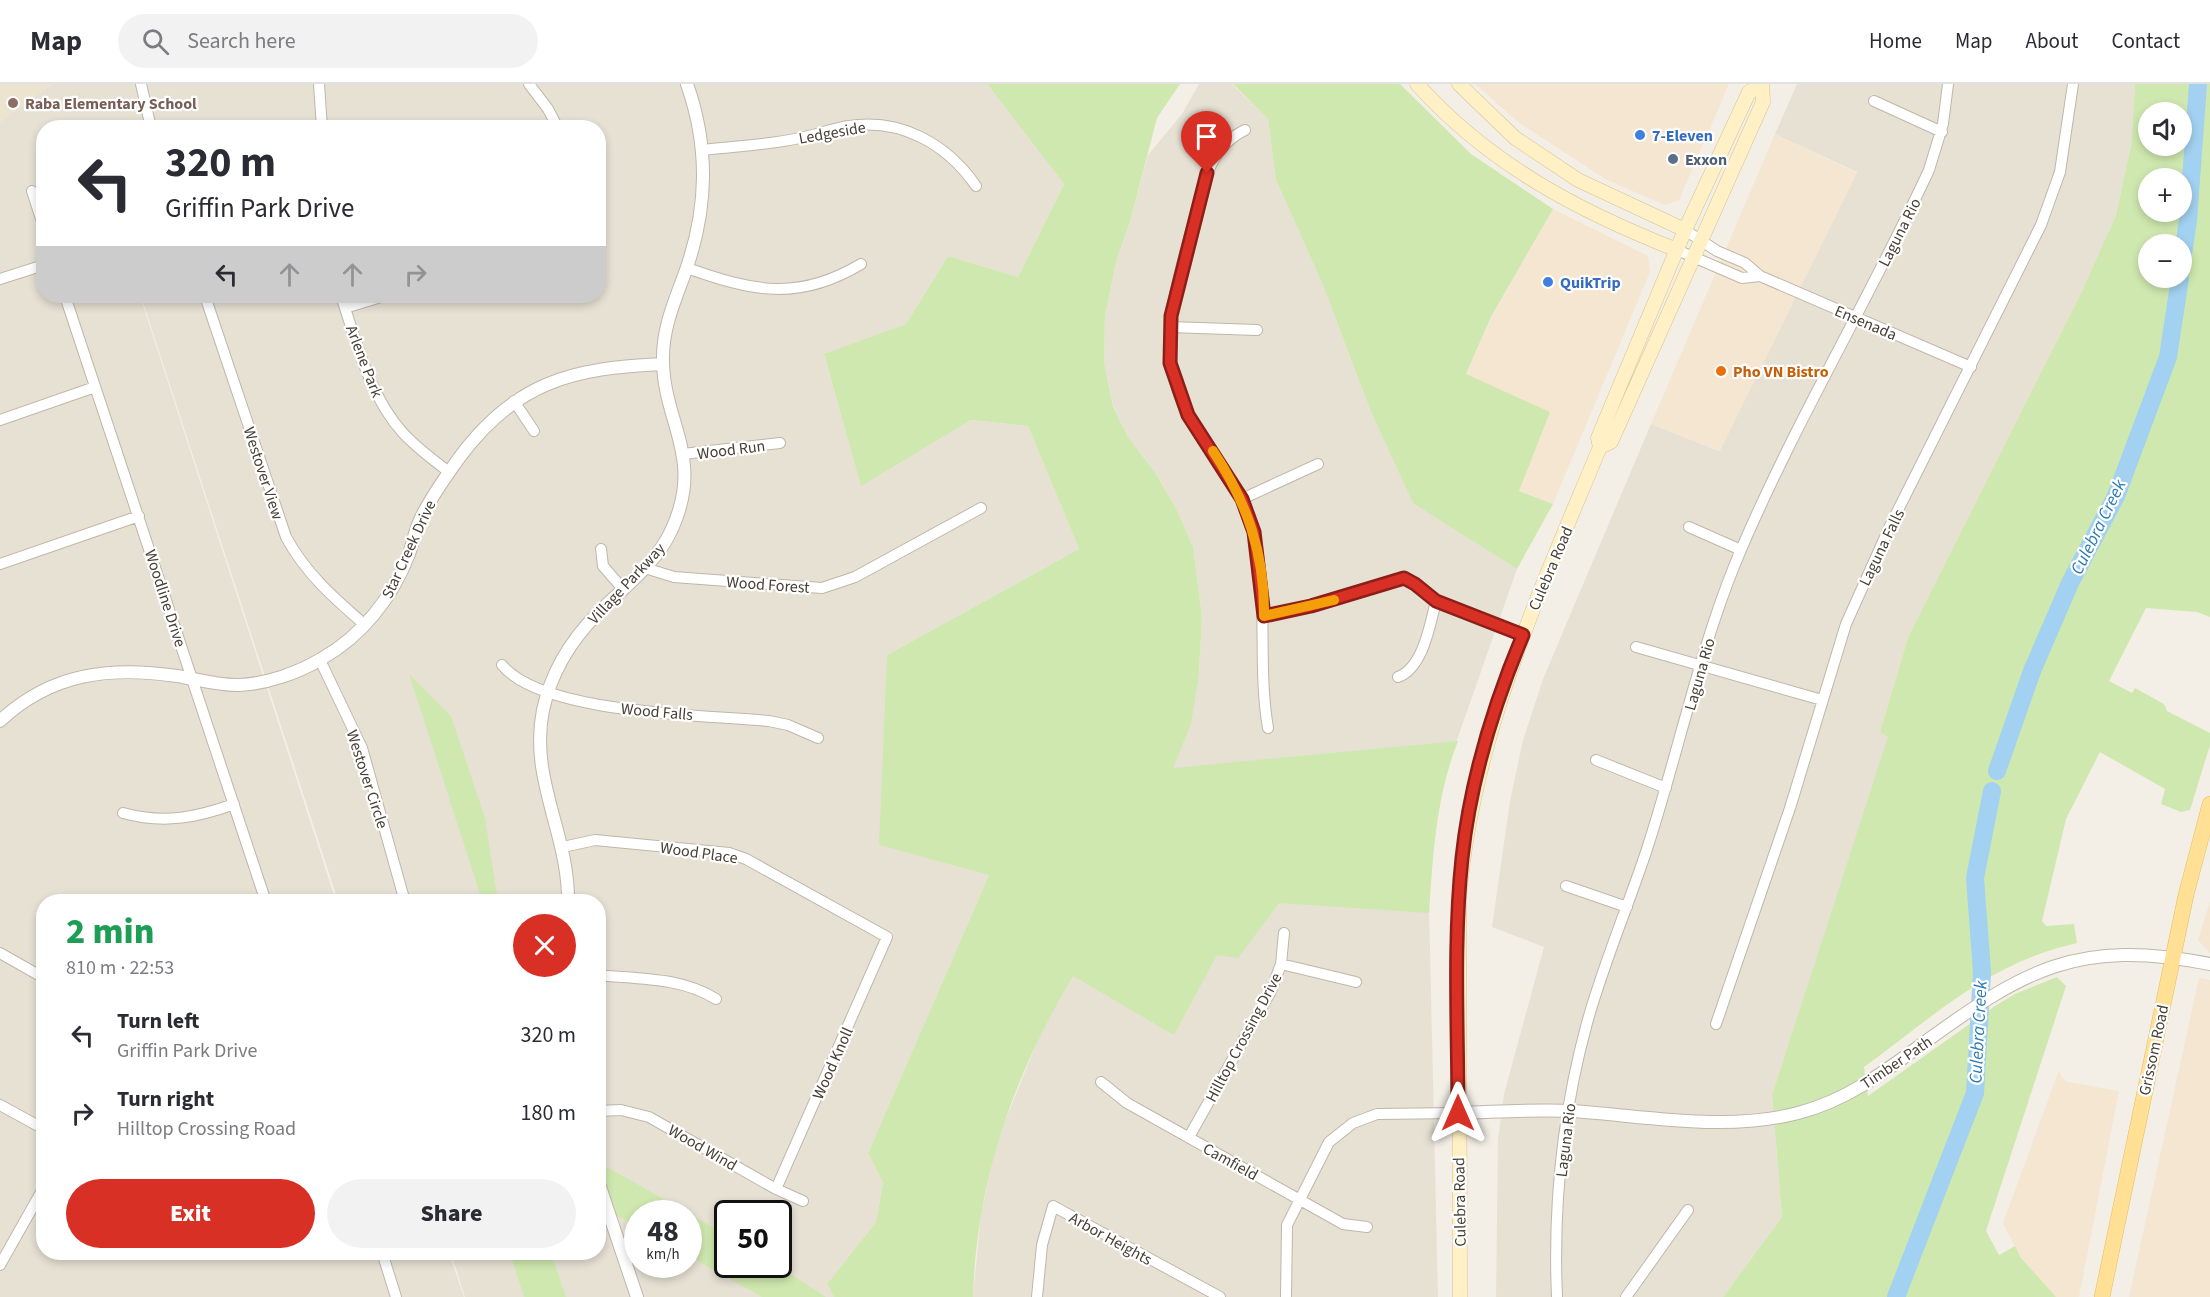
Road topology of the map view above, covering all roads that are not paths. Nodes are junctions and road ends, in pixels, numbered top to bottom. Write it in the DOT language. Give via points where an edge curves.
graph roads {
  1 [pos="141,84"];
  2 [pos="319,84"];
  3 [pos="529,84"];
  4 [pos="687,84"];
  5 [pos="1417,84"];
  6 [pos="1459,84"];
  7 [pos="1948,84"];
  8 [pos="2073,84"];
  9 [pos="1762,85"];
  10 [pos="1874,101"];
  11 [pos="149,120"];
  12 [pos="321,120"];
  13 [pos="554,120"];
  14 [pos="1245,130"];
  15 [pos="1941,132"];
  16 [pos="703,150"];
  17 [pos="1578,180"];
  18 [pos="976,186"];
  19 [pos="32,191"];
  20 [pos="1566,201"];
  21 [pos="36,203"];
  22 [pos="1686,230"];
  23 [pos="1700,240"];
  24 [pos="1677,250"];
  25 [pos="1693,257"];
  26 [pos="861,264"];
  27 [pos="687,267"];
  28 [pos="36,268"];
  29 [pos="1760,276"];
  30 [pos="0,279"];
  31 [pos="67,303"];
  32 [pos="207,303"];
  33 [pos="343,303"];
  34 [pos="361,303"];
  35 [pos="345,308"];
  36 [pos="1856,317"];
  37 [pos="1170,327"];
  38 [pos="1257,330"];
  39 [pos="663,364"];
  40 [pos="1971,367"];
  41 [pos="95,387"];
  42 [pos="514,401"];
  43 [pos="0,420"];
  44 [pos="534,431"];
  45 [pos="780,443"];
  46 [pos="1600,447"];
  47 [pos="683,454"];
  48 [pos="1318,464"];
  49 [pos="449,472"];
  50 [pos="1242,499"];
  51 [pos="981,507"];
  52 [pos="139,516"];
  53 [pos="1689,527"];
  54 [pos="601,549"];
  55 [pos="1741,550"];
  56 [pos="0,564"];
  57 [pos="645,568"];
  58 [pos="623,589"];
  59 [pos="1436,601"];
  60 [pos="1264,616"];
  61 [pos="365,625"];
  62 [pos="1523,635"];
  63 [pos="1636,647"];
  64 [pos="320,660"];
  65 [pos="502,665"];
  66 [pos="1702,666"];
  67 [pos="1398,677"];
  68 [pos="192,678"];
  69 [pos="548,692"];
  70 [pos="1822,700"];
  71 [pos="0,721"];
  72 [pos="1268,728"];
  73 [pos="818,738"];
  74 [pos="1596,760"];
  75 [pos="1666,788"];
  76 [pos="234,804"];
  77 [pos="2210,804"];
  78 [pos="123,813"];
  79 [pos="563,846"];
  80 [pos="1566,886"];
  81 [pos="263,894"];
  82 [pos="403,894"];
  83 [pos="567,894"];
  84 [pos="1627,907"];
  85 [pos="1284,933"];
  86 [pos="887,937"];
  87 [pos="0,953"];
  88 [pos="2173,956"];
  89 [pos="1281,964"];
  90 [pos="2210,964"];
  91 [pos="36,973"];
  92 [pos="606,976"];
  93 [pos="1356,981"];
  94 [pos="716,999"];
  95 [pos="1716,1023"];
  96 [pos="1101,1082"];
  97 [pos="0,1104"];
  98 [pos="606,1110"];
  99 [pos="1569,1111"];
  100 [pos="1458,1113"];
  101 [pos="36,1124"];
  102 [pos="1188,1137"];
  103 [pos="776,1189"];
  104 [pos="1298,1198"];
  105 [pos="36,1201"];
  106 [pos="803,1201"];
  107 [pos="606,1205"];
  108 [pos="1688,1210"];
  109 [pos="1367,1227"];
  110 [pos="384,1260"];
  111 [pos="0,1265"];
  112 [pos="396,1297"];
  113 [pos="636,1297"];
  114 [pos="1037,1297"];
  115 [pos="1220,1297"];
  116 [pos="1286,1297"];
  117 [pos="1460,1297"];
  118 [pos="1557,1297"];
  119 [pos="1626,1297"];
  120 [pos="2102,1297"];
  1 -- 11 [label="street"];
  2 -- 12 [label="street"];
  3 -- 13 [label="street"];
  4 -- 16 [label="street, Village Parkway"];
  5 -- 20 [label="main road" via="1499,159"];
  6 -- 17 [label="main road" via="1515,138"];
  7 -- 15 [label="street, Laguna Rio"];
  8 -- 40 [label="street, Laguna Falls" via="2065,149 2052,197 2034,242"];
  9 -- 22 [label="main road, Culebra Road" via="1749,92"];
  9 -- 23 [label="main road, Culebra Road" via="1763,102"];
  10 -- 15 [label="street"];
  14 -- 37 [label="street" via="1221,145 1207,173"];
  15 -- 36 [label="street, Laguna Rio" via="1929,170"];
  16 -- 18 [label="street, Ledgeside" via="878,125 904,130 934,144 960,165"];
  16 -- 27 [label="street, Village Parkway" via="703,207"];
  17 -- 20 [label="main road"];
  17 -- 22 [label="main road"];
  19 -- 21 [label="street"];
  20 -- 24 [label="main road"];
  22 -- 23 [label="street, Ensenada"];
  22 -- 24 [label="main road, Culebra Road"];
  23 -- 25 [label="main road, Culebra Road"];
  23 -- 29 [label="street, Ensenada" via="1745,263"];
  24 -- 25 [label="street, Ensenada"];
  24 -- 46 [label="main road, Culebra Road" via="1598,438"];
  25 -- 29 [label="street, Ensenada" via="1742,278"];
  25 -- 46 [label="main road, Culebra Road" via="1611,442"];
  26 -- 27 [label="street" via="832,279 786,290 739,286"];
  27 -- 39 [label="street, Village Parkway" via="666,326"];
  28 -- 30 [label="street"];
  29 -- 36 [label="street, Ensenada"];
  31 -- 41 [label="street, Woodline Drive"];
  32 -- 61 [label="street, Westover View" via="286,537 313,578"];
  33 -- 35 [label="street, Arlene Park"];
  34 -- 35 [label="street"];
  35 -- 49 [label="street, Arlene Park" via="371,384 390,417 416,446"];
  36 -- 40 [label="street, Ensenada"];
  36 -- 55 [label="street, Laguna Rio"];
  37 -- 38 [label="street"];
  37 -- 50 [label="street" via="1170,363 1188,415"];
  39 -- 42 [label="street, Star Creek Drive" via="581,373"];
  39 -- 47 [label="street, Village Parkway"];
  40 -- 70 [label="street, Laguna Falls" via="1863,583"];
  41 -- 43 [label="street"];
  41 -- 52 [label="street, Woodline Drive"];
  42 -- 44 [label="street"];
  42 -- 49 [label="street, Star Creek Drive" via="488,422"];
  45 -- 47 [label="street, Wood Run"];
  46 -- 62 [label="main road, Culebra Road"];
  47 -- 57 [label="street, Village Parkway" via="684,485 678,514 667,540"];
  48 -- 50 [label="street"];
  49 -- 61 [label="street, Star Creek Drive" via="420,520 392,587"];
  50 -- 60 [label="street" via="1254,532"];
  51 -- 57 [label="street, Wood Forest" via="855,577 822,588 674,577"];
  52 -- 56 [label="street"];
  52 -- 68 [label="street, Woodline Drive"];
  53 -- 55 [label="street"];
  54 -- 58 [label="street" via="603,566"];
  55 -- 66 [label="street, Laguna Rio"];
  57 -- 58 [label="street, Village Parkway"];
  58 -- 69 [label="street, Village Parkway" via="573,643"];
  59 -- 60 [label="street" via="1404,578"];
  59 -- 62 [label="street"];
  59 -- 67 [label="street" via="1416,658 1408,673"];
  60 -- 72 [label="street"];
  61 -- 64 [label="street, Star Creek Drive"];
  62 -- 100 [label="main road, Culebra Road" via="1481,765 1462,855 1457,944"];
  63 -- 66 [label="street"];
  64 -- 68 [label="street, Star Creek Drive" via="285,675 240,685"];
  64 -- 82 [label="street, Westover Circle" via="362,748"];
  65 -- 69 [label="street, Wood Falls" via="523,683"];
  66 -- 70 [label="street"];
  66 -- 75 [label="street, Laguna Rio"];
  68 -- 71 [label="street, Star Creek Drive" via="125,670 88,675 29,699"];
  68 -- 76 [label="street, Woodline Drive"];
  69 -- 73 [label="street, Wood Falls" via="599,705 769,721"];
  69 -- 79 [label="street, Village Parkway" via="541,731 542,770"];
  70 -- 95 [label="street, Laguna Falls" via="1790,808"];
  74 -- 75 [label="street"];
  75 -- 84 [label="street, Laguna Rio"];
  76 -- 78 [label="street" via="180,819 151,819"];
  76 -- 81 [label="street, Woodline Drive"];
  77 -- 88 [label="main road, Grissom Road"];
  79 -- 83 [label="street, Village Parkway"];
  79 -- 86 [label="street, Wood Place" via="595,840 729,853"];
  80 -- 84 [label="street"];
  84 -- 99 [label="street, Laguna Rio" via="1587,1023"];
  85 -- 89 [label="street, Hilltop Crossing Drive"];
  86 -- 103 [label="street, Wood Knoll"];
  87 -- 91 [label="street"];
  88 -- 90 [label="street, Timber Path"];
  88 -- 99 [label="street, Timber Path" via="2101,956 2024,977 1989,997 1868,1083 1799,1113 1721,1122"];
  88 -- 120 [label="main road, Grissom Road"];
  89 -- 93 [label="street"];
  89 -- 102 [label="street, Hilltop Crossing Drive" via="1271,991"];
  92 -- 94 [label="street" via="690,986"];
  96 -- 102 [label="street, Camfield" via="1127,1103"];
  97 -- 101 [label="street"];
  98 -- 103 [label="street, Wood Wind" via="649,1117"];
  99 -- 100 [label="street, Timber Path"];
  99 -- 118 [label="street, Laguna Rio" via="1557,1214"];
  100 -- 104 [label="street" via="1377,1114 1353,1123 1329,1142"];
  100 -- 117 [label="main road, Culebra Road"];
  102 -- 104 [label="street, Camfield"];
  103 -- 106 [label="street, Wood Wind"];
  104 -- 109 [label="street, Camfield" via="1343,1224"];
  104 -- 116 [label="street" via="1287,1225"];
  105 -- 111 [label="street"];
  107 -- 113 [label="street"];
  108 -- 119 [label="street"];
  110 -- 112 [label="street"];
  114 -- 115 [label="street, Arbor Heights" via="1042,1245 1053,1206"];
}
